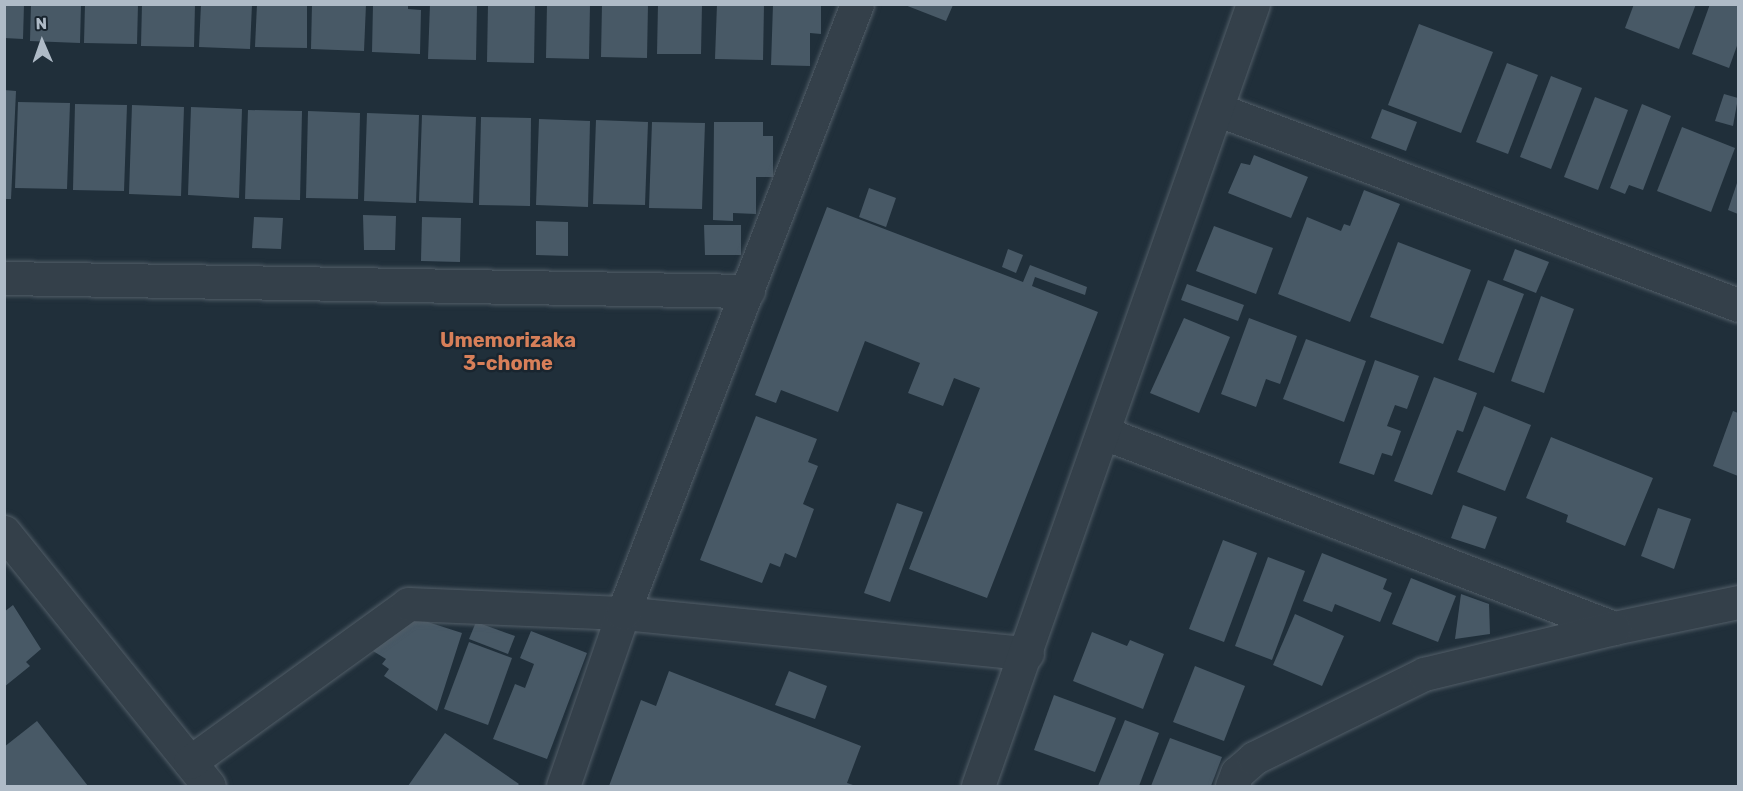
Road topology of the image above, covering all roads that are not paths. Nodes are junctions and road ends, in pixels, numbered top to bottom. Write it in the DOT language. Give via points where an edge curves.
graph roads {
  1 [pos="857,4"];
  2 [pos="1253,4"];
  3 [pos="1219,110"];
  4 [pos="4,278"];
  5 [pos="748,291"];
  6 [pos="1738,305"];
  7 [pos="1104,433"];
  8 [pos="4,532"];
  9 [pos="1738,603"];
  10 [pos="623,613"];
  11 [pos="1614,628"];
  12 [pos="1027,653"];
  13 [pos="200,774"];
  14 [pos="563,786"];
  15 [pos="978,786"];
  16 [pos="1232,786"];
  1 -- 5 [label="street"];
  2 -- 3 [label="street"];
  3 -- 6 [label="street"];
  3 -- 7 [label="street"];
  4 -- 5 [label="street"];
  5 -- 10 [label="street"];
  7 -- 11 [label="street"];
  7 -- 12 [label="street"];
  8 -- 13 [label="street"];
  9 -- 11 [label="street"];
  10 -- 12 [label="street"];
  10 -- 13 [label="street" via="408,604"];
  10 -- 14 [label="street"];
  11 -- 16 [label="street" via="1424,674 1254,758 1237,772"];
  12 -- 15 [label="street"];
}
